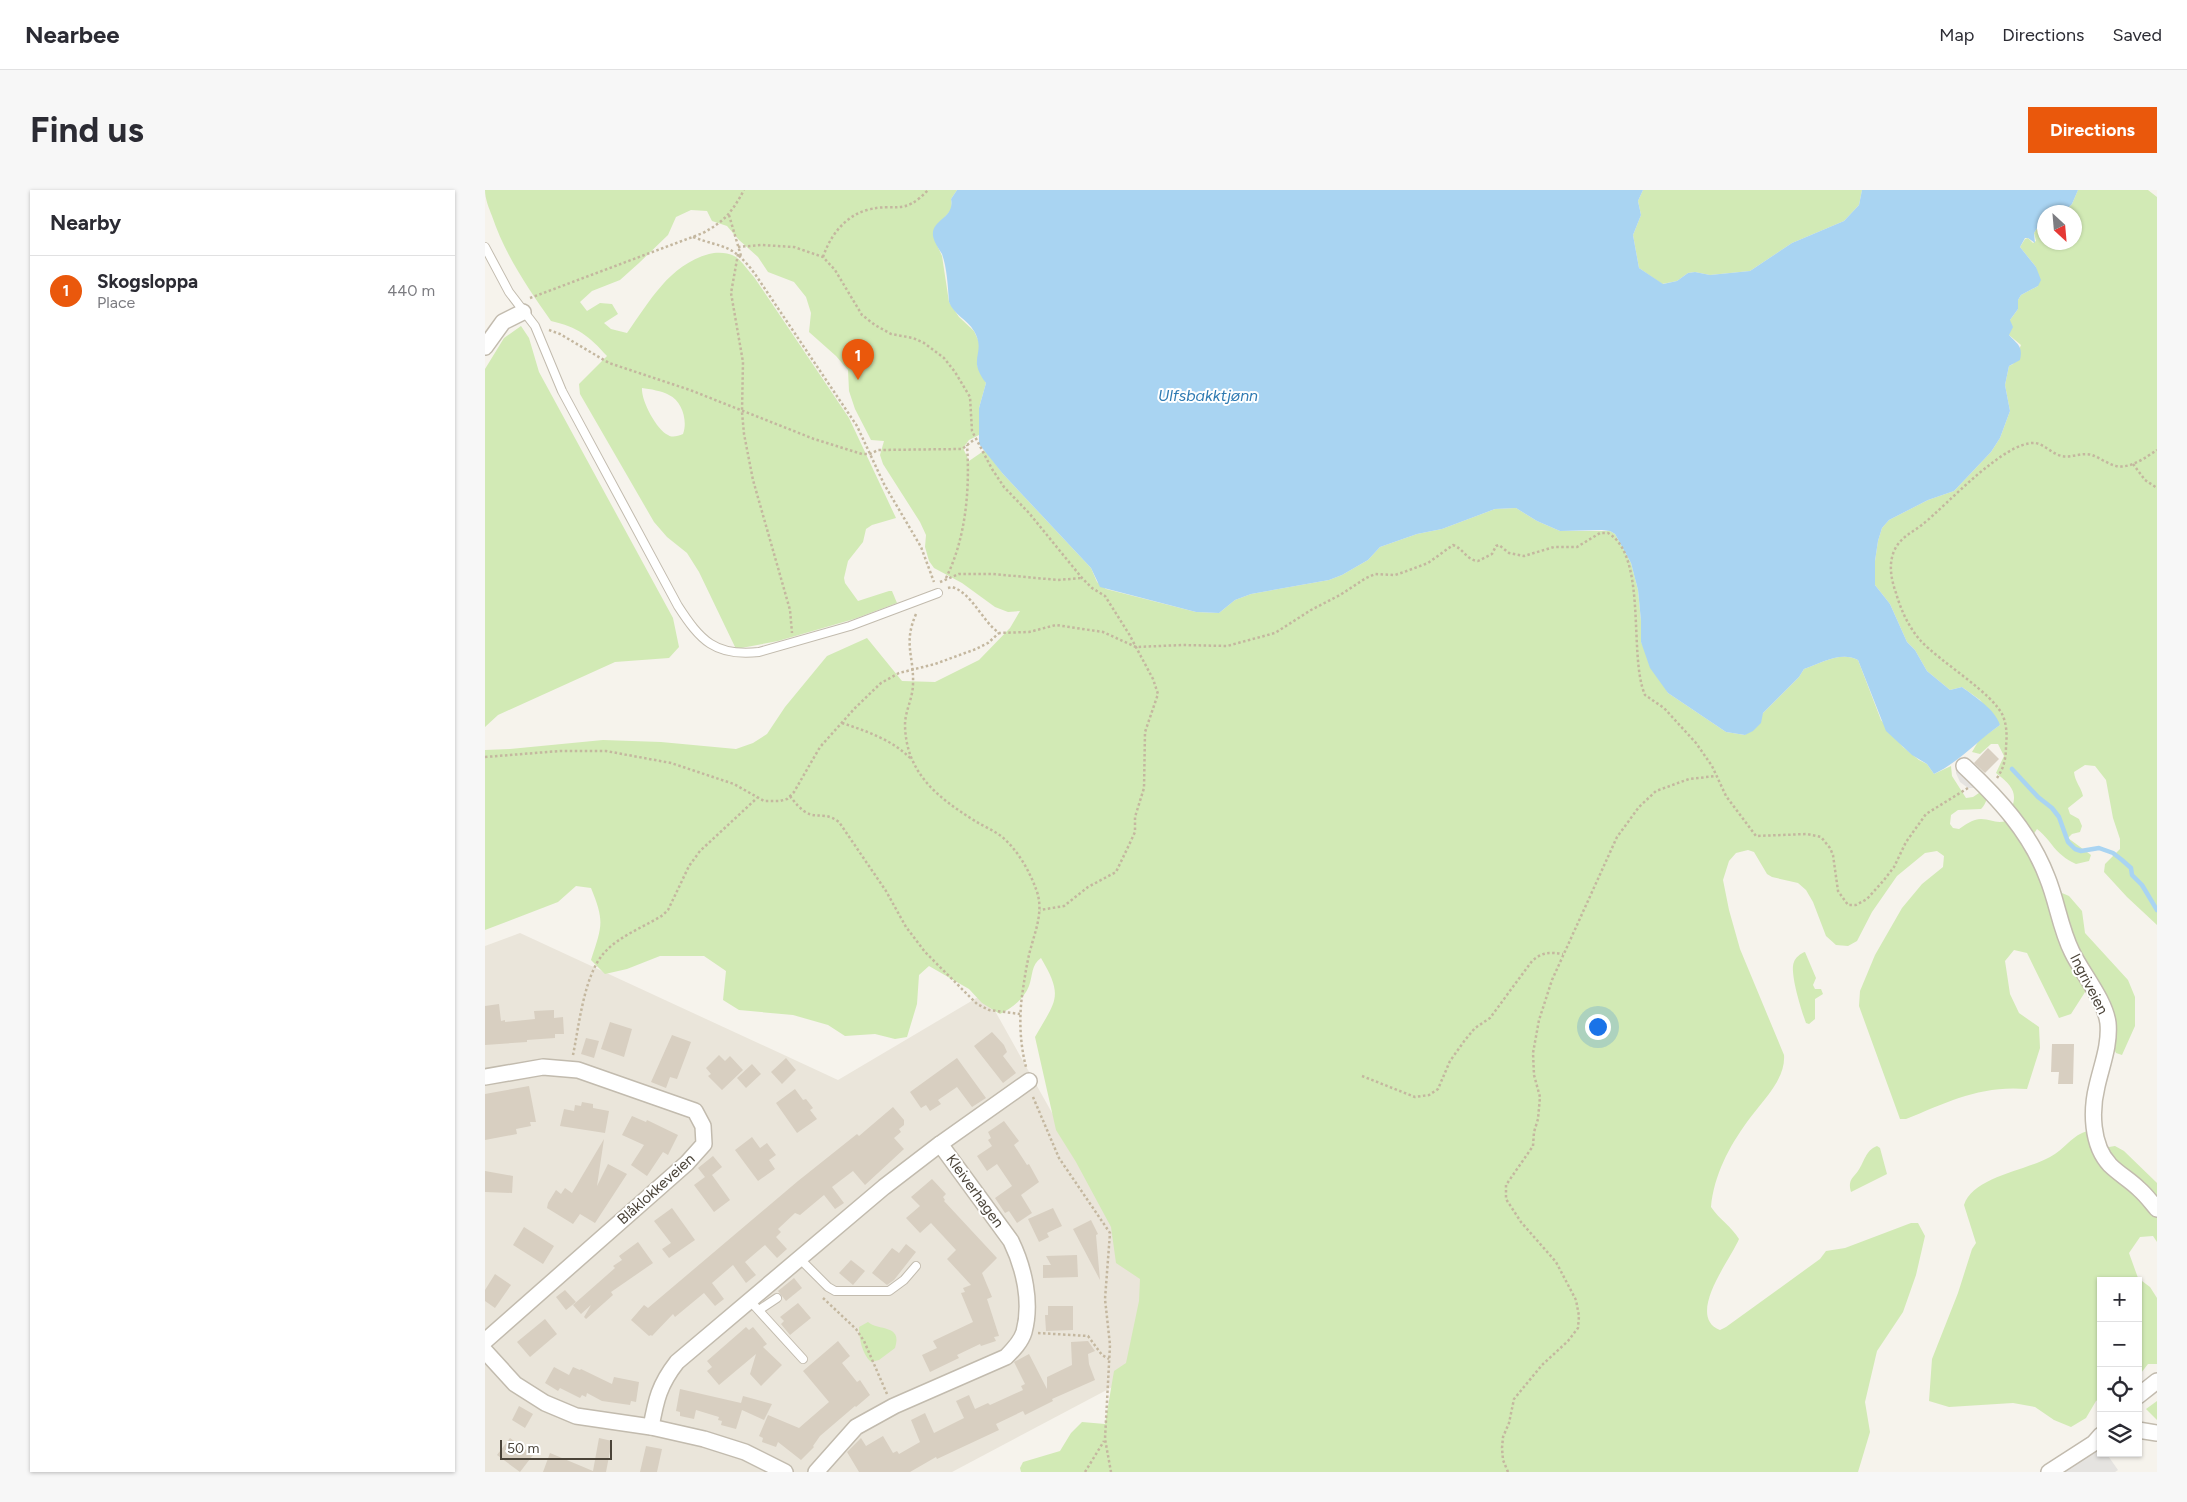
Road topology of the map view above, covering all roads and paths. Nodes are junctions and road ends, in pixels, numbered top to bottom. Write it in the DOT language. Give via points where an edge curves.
graph roads {
  1 [pos="744,190"];
  2 [pos="928,190"];
  3 [pos="729,215"];
  4 [pos="693,237"];
  5 [pos="485,247"];
  6 [pos="737,247"];
  7 [pos="739,255"];
  8 [pos="823,257"];
  9 [pos="520,308"];
  10 [pos="535,326"];
  11 [pos="485,348"];
  12 [pos="742,412"];
  13 [pos="975,439"];
  14 [pos="967,444"];
  15 [pos="2157,450"];
  16 [pos="870,454"];
  17 [pos="2133,464"];
  18 [pos="2157,488"];
  19 [pos="1082,578"];
  20 [pos="945,580"];
  21 [pos="938,593"];
  22 [pos="921,600"];
  23 [pos="999,634"];
  24 [pos="790,644"];
  25 [pos="1136,647"];
  26 [pos="912,670"];
  27 [pos="842,723"];
  28 [pos="485,757"];
  29 [pos="913,760"];
  30 [pos="1964,766"];
  31 [pos="1716,776"];
  32 [pos="1982,783"];
  33 [pos="791,796"];
  34 [pos="757,798"];
  35 [pos="1040,910"];
  36 [pos="1563,954"];
  37 [pos="1020,1014"];
  38 [pos="569,1069"];
  39 [pos="1362,1076"];
  40 [pos="485,1078"];
  41 [pos="1029,1081"];
  42 [pos="940,1144"];
  43 [pos="2157,1209"];
  44 [pos="800,1259"];
  45 [pos="916,1266"];
  46 [pos="777,1298"];
  47 [pos="823,1298"];
  48 [pos="755,1306"];
  49 [pos="1024,1334"];
  50 [pos="485,1341"];
  51 [pos="485,1351"];
  52 [pos="803,1359"];
  53 [pos="1109,1359"];
  54 [pos="2157,1381"];
  55 [pos="2142,1393"];
  56 [pos="894,1406"];
  57 [pos="651,1427"];
  58 [pos="2142,1431"];
  59 [pos="2157,1434"];
  60 [pos="1105,1439"];
  61 [pos="2097,1440"];
  62 [pos="785,1472"];
  63 [pos="816,1472"];
  64 [pos="1085,1472"];
  65 [pos="1111,1472"];
  66 [pos="1508,1472"];
  67 [pos="2049,1472"];
  1 -- 3 [label="path"];
  2 -- 8 [label="path" via="907,206 868,209 849,219 840,226"];
  3 -- 4 [label="path" via="718,225"];
  3 -- 6 [label="path"];
  4 -- 7 [label="path" via="724,246"];
  4 -- 9 [label="path" via="588,275"];
  5 -- 9 [label="lane" via="501,280"];
  6 -- 7 [label="path"];
  6 -- 8 [label="path" via="793,247"];
  7 -- 12 [label="path" via="731,293 743,362"];
  7 -- 16 [label="path" via="846,408"];
  8 -- 13 [label="path" via="835,270 862,315 891,334 924,343 955,372 970,397"];
  9 -- 10 [label="lane"];
  9 -- 11 [label="street" via="503,322"];
  10 -- 12 [label="path" via="559,334 609,363 690,390"];
  10 -- 24 [label="lane" via="562,391 697,634 714,647 735,654"];
  12 -- 16 [label="path" via="829,444"];
  12 -- 24 [label="path" via="750,468 792,618"];
  13 -- 14 [label="path"];
  13 -- 19 [label="path" via="1004,487 1024,506"];
  14 -- 16 [label="path" via="962,449 878,450"];
  14 -- 20 [label="path" via="966,506 957,550"];
  15 -- 17 [label="path"];
  16 -- 20 [label="path" via="921,548 935,585"];
  17 -- 18 [label="path" via="2145,480"];
  17 -- 32 [label="path" via="2116,466 2085,454 2063,456 2035,443 2022,446 1974,477 1901,541 1895,550 1891,571 1893,586 1910,626 1932,652 1992,701 2002,715 2007,732 2005,760 1999,775"];
  19 -- 20 [label="path" via="1058,580 959,574"];
  19 -- 25 [label="path" via="1105,596"];
  21 -- 22 [label="lane"];
  21 -- 23 [label="path" via="952,587 957,589"];
  22 -- 24 [label="lane"];
  22 -- 26 [label="path" via="910,626"];
  23 -- 25 [label="path" via="1029,632 1056,625 1071,626 1103,632"];
  23 -- 26 [label="path" via="975,649"];
  25 -- 31 [label="path" via="1227,646 1263,638 1341,596 1366,578 1375,574 1404,572 1427,563 1453,545 1468,559 1478,561 1492,554 1499,545 1509,553 1524,556 1554,547 1577,548 1600,533 1608,533 1624,555 1633,585 1637,660 1645,695 1664,708 1696,743"];
  25 -- 35 [label="path" via="1158,694 1145,732 1144,788 1135,817 1135,832 1115,872 1064,906"];
  26 -- 27 [label="path" via="881,683"];
  26 -- 29 [label="path" via="913,686 905,724"];
  27 -- 29 [label="path" via="884,740"];
  27 -- 33 [label="path" via="820,747"];
  28 -- 34 [label="path" via="606,752 671,763 734,784"];
  29 -- 35 [label="path" via="920,776 940,796 963,814 999,834 1015,851 1036,888"];
  30 -- 32 [label="street, Ingriveien"];
  31 -- 32 [label="path" via="1726,796 1756,836 1807,834 1821,837 1833,855 1838,891 1852,906 1867,898 1884,880 1927,814"];
  31 -- 36 [label="path" via="1671,784 1657,790 1639,807 1617,837"];
  32 -- 43 [label="street, Ingriveien" via="2012,815 2033,846 2048,878 2066,938 2108,1022 2107,1048 2093,1114 2103,1155"];
  33 -- 34 [label="path" via="780,802"];
  33 -- 37 [label="path" via="810,816 828,817 839,822 881,883 906,927 965,994 989,1010"];
  34 -- 38 [label="path" via="695,858 663,916 616,942 597,961"];
  35 -- 37 [label="path"];
  36 -- 39 [label="path" via="1548,952 1532,961 1490,1018 1465,1040 1438,1089 1429,1095 1415,1097"];
  36 -- 66 [label="path" via="1539,1020 1533,1053 1540,1097 1533,1146 1505,1185 1506,1199 1511,1207 1556,1262 1569,1284 1576,1300 1578,1328 1514,1399 1503,1442 1503,1460"];
  37 -- 41 [label="path"];
  38 -- 40 [label="street, Blåklokkeveien" via="543,1066"];
  38 -- 50 [label="street, Blåklokkeveien" via="695,1111 703,1126 703,1144 687,1162"];
  41 -- 42 [label="street"];
  41 -- 53 [label="path" via="1035,1104 1059,1158 1111,1233 1105,1299"];
  42 -- 44 [label="street, Kleiverhagen"];
  42 -- 49 [label="street, Kleiverhagen" via="1011,1241 1019,1257 1027,1302"];
  44 -- 45 [label="lane" via="828,1288 835,1291 889,1290"];
  44 -- 48 [label="street, Kleiverhagen"];
  46 -- 48 [label="lane"];
  47 -- 56 [label="path" via="864,1341"];
  48 -- 52 [label="lane"];
  48 -- 57 [label="street, Kleiverhagen" via="677,1362 664,1378 657,1394"];
  49 -- 53 [label="path" via="1088,1336"];
  49 -- 56 [label="street" via="1006,1358"];
  51 -- 57 [label="street" via="515,1384 545,1403 576,1416"];
  53 -- 60 [label="path"];
  54 -- 55 [label="street"];
  56 -- 63 [label="street" via="856,1427"];
  57 -- 62 [label="street" via="745,1452"];
  58 -- 59 [label="street"];
  60 -- 64 [label="path"];
  60 -- 65 [label="path"];
  61 -- 67 [label="street"];
}
